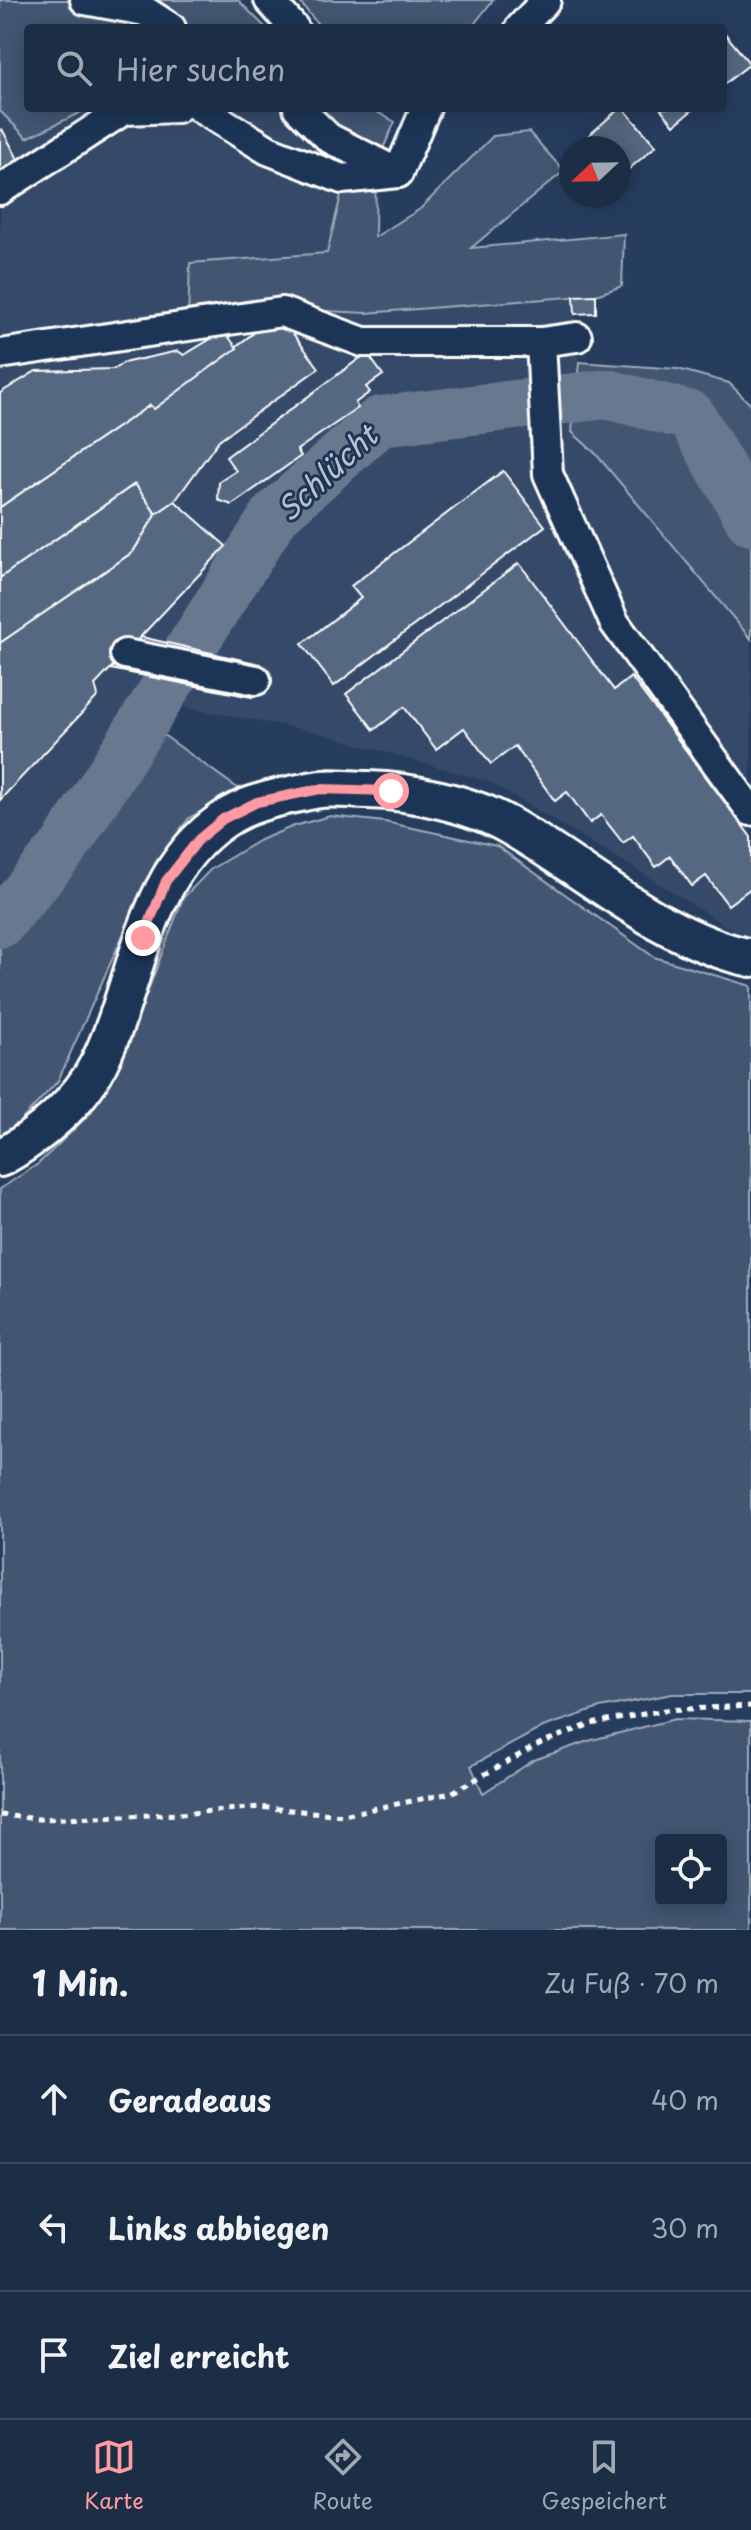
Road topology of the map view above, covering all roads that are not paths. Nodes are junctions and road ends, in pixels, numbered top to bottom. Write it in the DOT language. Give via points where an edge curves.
graph roads {
  1 [pos="85,0"];
  2 [pos="269,0"];
  3 [pos="546,0"];
  4 [pos="165,24"];
  5 [pos="290,24"];
  6 [pos="524,24"];
  7 [pos="121,112"];
  8 [pos="206,112"];
  9 [pos="302,112"];
  10 [pos="424,112"];
  11 [pos="398,173"];
  12 [pos="0,190"];
  13 [pos="577,337"];
  14 [pos="541,342"];
  15 [pos="0,354"];
  16 [pos="125,654"];
  17 [pos="256,680"];
  18 [pos="751,811"];
  19 [pos="751,958"];
  20 [pos="0,1158"];
  1 -- 4 [label="street" via="145,11"];
  2 -- 5 [label="street"];
  3 -- 6 [label="street"];
  7 -- 12 [label="street"];
  8 -- 11 [label="street" via="268,150 342,179"];
  9 -- 11 [label="street" via="329,138"];
  10 -- 11 [label="street"];
  13 -- 14 [label="street"];
  14 -- 15 [label="street" via="363,342 282,312"];
  14 -- 18 [label="street" via="548,474 614,622"];
  16 -- 17 [label="street"];
  19 -- 20 [label="main road" via="662,923 506,823 450,803 391,791 320,789 257,802 199,839 166,881 98,1067 60,1116"];
}
